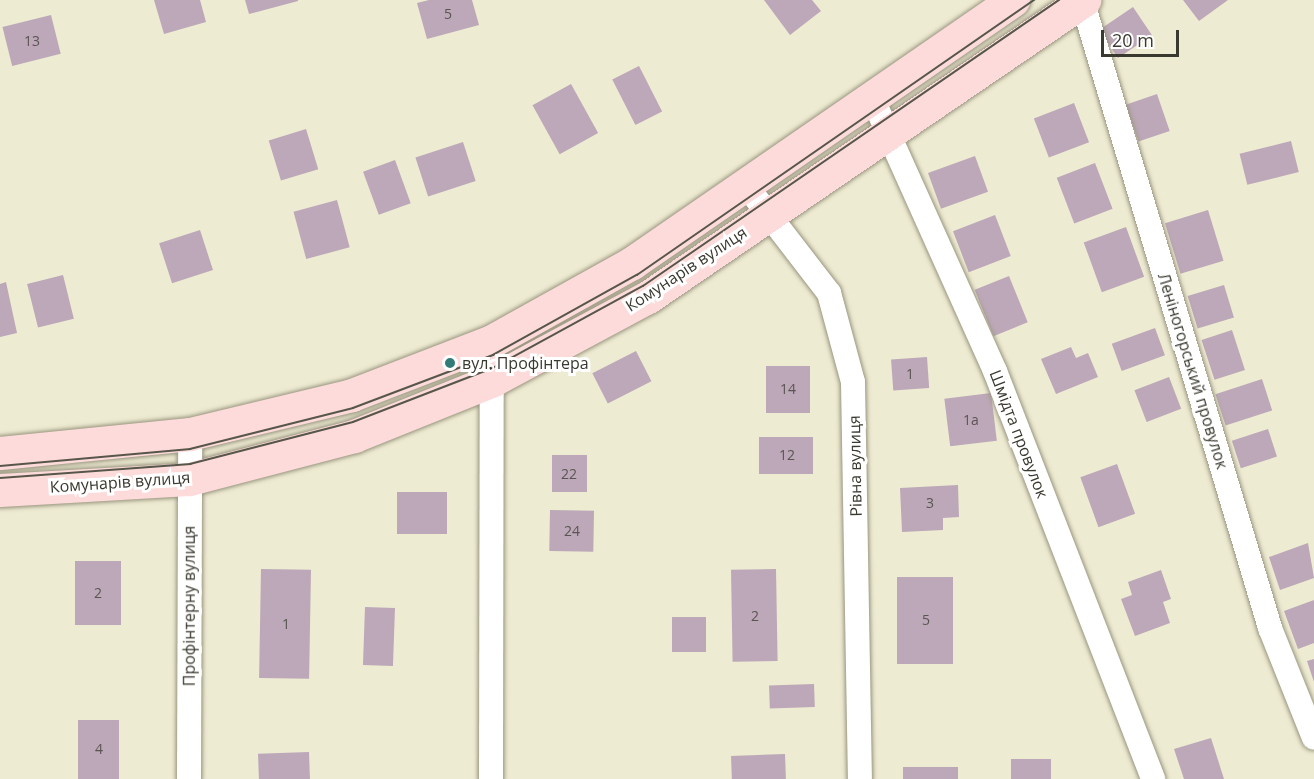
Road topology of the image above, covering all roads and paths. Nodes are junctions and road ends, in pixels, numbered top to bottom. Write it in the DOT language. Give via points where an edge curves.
graph roads {
  1 [pos="1013,0"];
  2 [pos="1083,0"];
  3 [pos="871,95"];
  4 [pos="889,135"];
  5 [pos="745,184"];
  6 [pos="768,216"];
  7 [pos="492,341"];
  8 [pos="493,380"];
  9 [pos="190,434"];
  10 [pos="0,453"];
  11 [pos="189,479"];
  12 [pos="0,490"];
  13 [pos="1314,738"];
  14 [pos="189,779"];
  15 [pos="491,779"];
  16 [pos="860,779"];
  17 [pos="1153,779"];
  1 -- 3 [label="street, Комунарів вулиця"];
  2 -- 4 [label="street, Комунарів вулиця"];
  2 -- 13 [label="street, Леніногорський провулок" via="1270,628"];
  3 -- 4 [label="street, Шмідта провулок"];
  3 -- 5 [label="street, Комунарів вулиця"];
  4 -- 6 [label="street, Комунарів вулиця"];
  4 -- 17 [label="street, Шмідта провулок" via="995,371"];
  5 -- 6 [label="street, Рівна вулиця"];
  5 -- 7 [label="street, Комунарів вулиця" via="632,264"];
  6 -- 8 [label="street, Комунарів вулиця" via="648,297"];
  6 -- 16 [label="street, Рівна вулиця" via="829,294 853,382"];
  7 -- 8 [label="street"];
  7 -- 9 [label="street, Комунарів вулиця" via="352,394"];
  8 -- 11 [label="street, Комунарів вулиця" via="354,436"];
  8 -- 15 [label="street"];
  9 -- 10 [label="street, Комунарів вулиця"];
  9 -- 11 [label="street, Профінтерну вулиця"];
  11 -- 12 [label="street, Комунарів вулиця"];
  11 -- 14 [label="street, Профінтерну вулиця"];
}
